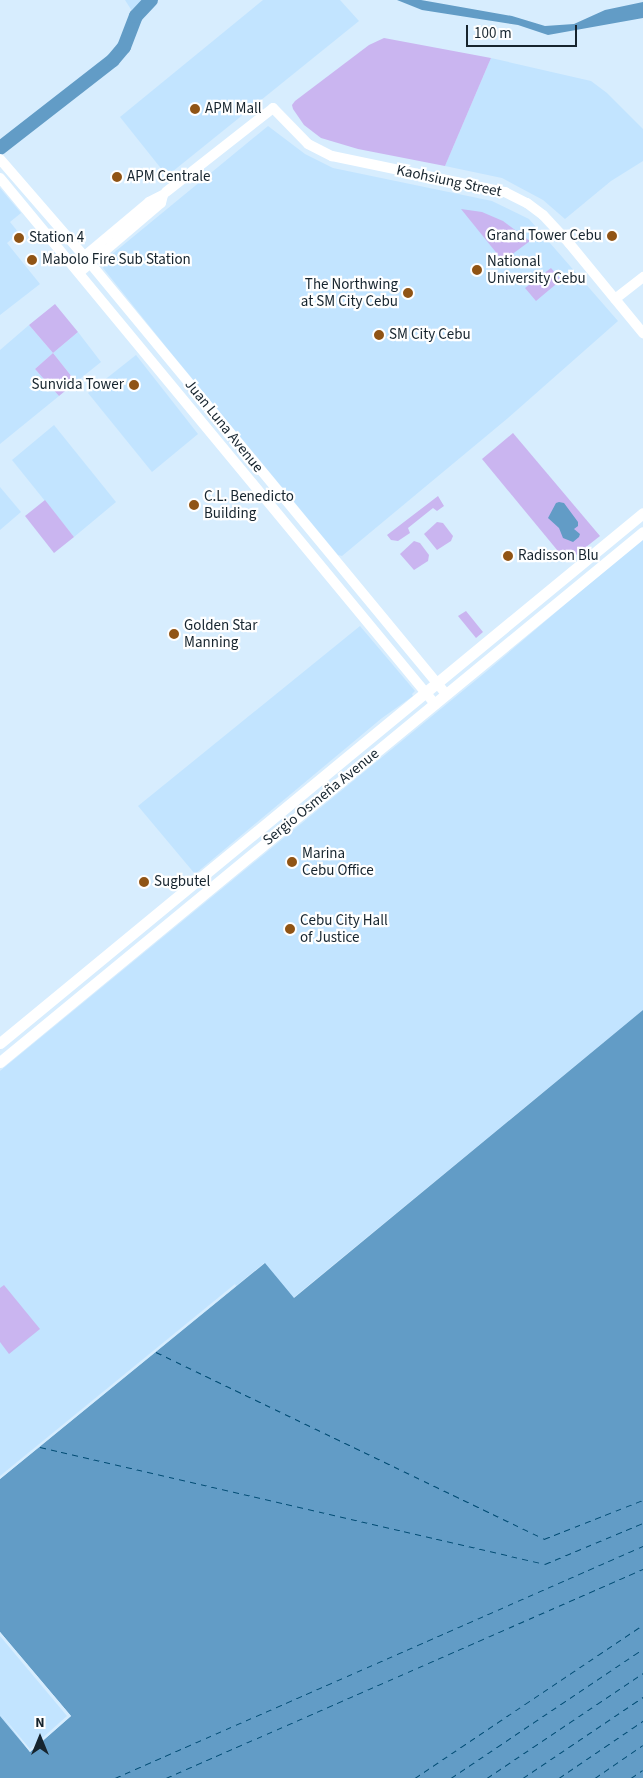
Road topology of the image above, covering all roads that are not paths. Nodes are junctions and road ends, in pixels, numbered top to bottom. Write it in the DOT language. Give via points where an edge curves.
graph roads {
  1 [pos="0,160"];
  2 [pos="0,178"];
  3 [pos="166,192"];
  4 [pos="58,225"];
  5 [pos="48,234"];
  6 [pos="87,260"];
  7 [pos="77,268"];
  8 [pos="643,277"];
  9 [pos="615,299"];
  10 [pos="643,334"];
  11 [pos="643,513"];
  12 [pos="643,532"];
  13 [pos="436,683"];
  14 [pos="425,693"];
  15 [pos="446,694"];
  16 [pos="435,704"];
  17 [pos="0,1043"];
  18 [pos="0,1062"];
  1 -- 4 [label="main road, Juan Luna Avenue"];
  2 -- 5 [label="main road, Juan Luna Avenue"];
  3 -- 9 [label="main road, Kaohsiung Street" via="274,108 308,144 332,156 505,192 528,203 570,243"];
  4 -- 5 [label="main road"];
  4 -- 6 [label="main road, Juan Luna Avenue"];
  5 -- 7 [label="main road, Juan Luna Avenue"];
  6 -- 6 [label="main road" via="161,203 163,195 150,202"];
  6 -- 7 [label="main road"];
  6 -- 13 [label="main road, Juan Luna Avenue"];
  7 -- 14 [label="main road, Juan Luna Avenue"];
  8 -- 9 [label="main road"];
  9 -- 10 [label="main road, Kaohsiung Street"];
  11 -- 13 [label="highway, Sergio Osmeña Avenue"];
  12 -- 15 [label="highway, Sergio Osmeña Avenue"];
  13 -- 14 [label="highway, Sergio Osmeña Avenue"];
  13 -- 15 [label="main road, Juan Luna Avenue"];
  14 -- 16 [label="main road, Juan Luna Avenue"];
  14 -- 17 [label="highway, Sergio Osmeña Avenue"];
  15 -- 16 [label="highway, Sergio Osmeña Avenue"];
  16 -- 18 [label="highway, Sergio Osmeña Avenue"];
}
